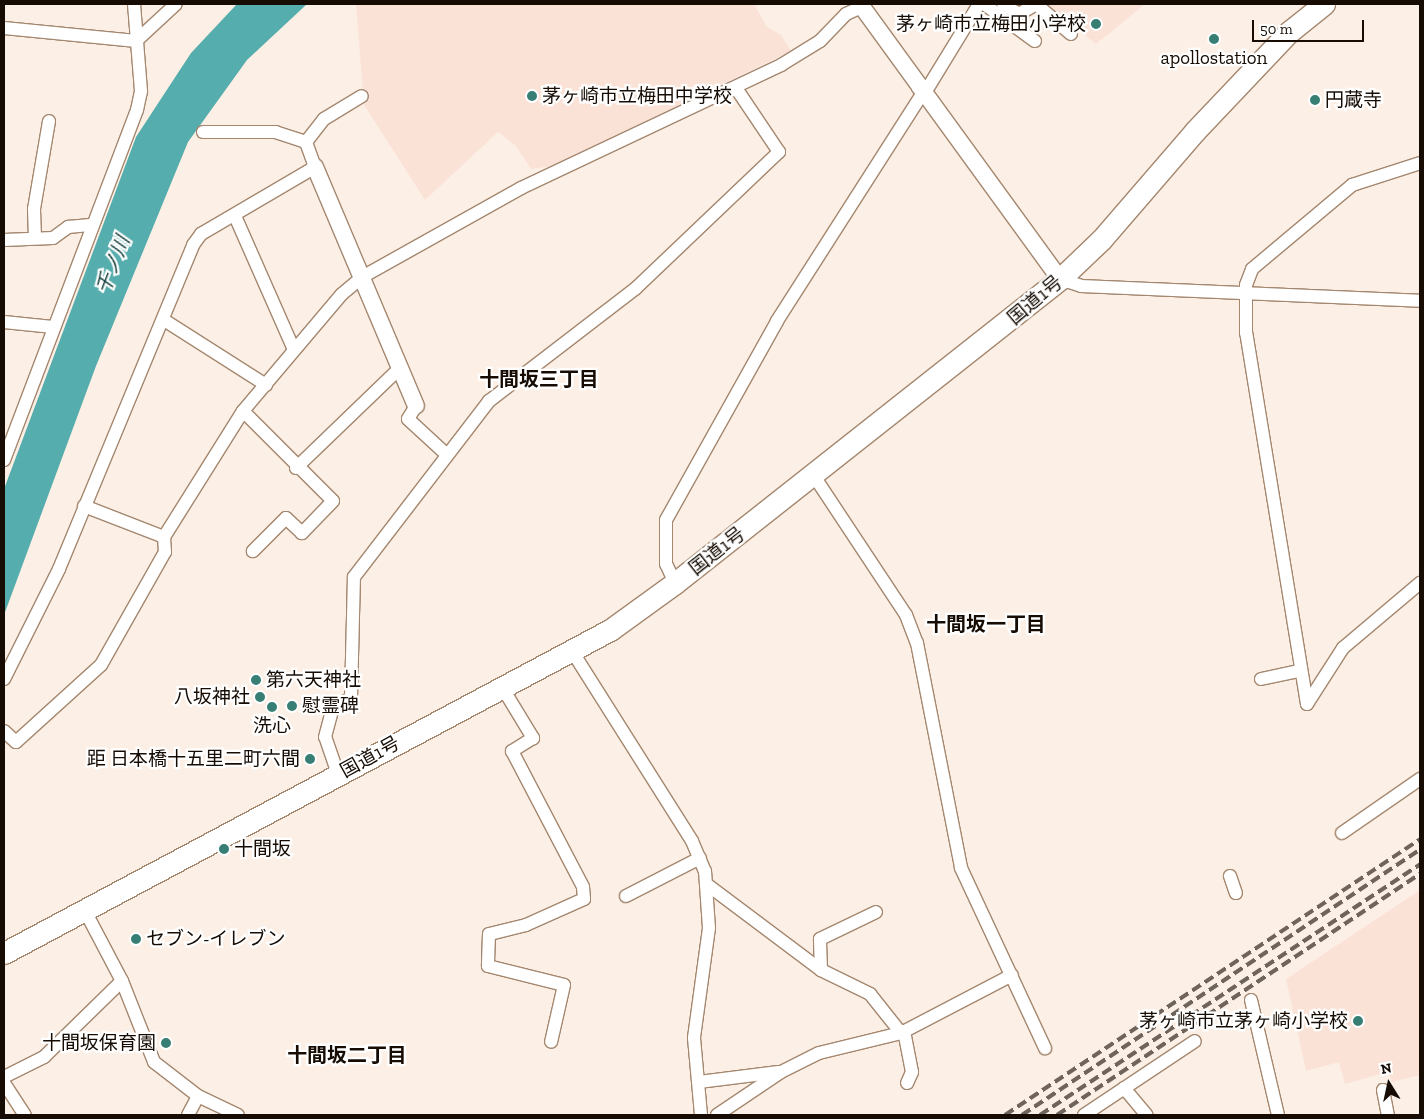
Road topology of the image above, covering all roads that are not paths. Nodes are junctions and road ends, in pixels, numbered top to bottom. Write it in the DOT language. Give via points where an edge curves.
graph roads {
  1 [pos="134,4"];
  2 [pos="176,4"];
  3 [pos="979,4"];
  4 [pos="984,4"];
  5 [pos="1003,4"];
  6 [pos="1036,4"];
  7 [pos="1324,4"];
  8 [pos="861,6"];
  9 [pos="4,28"];
  10 [pos="1070,34"];
  11 [pos="136,41"];
  12 [pos="1035,41"];
  13 [pos="736,88"];
  14 [pos="920,91"];
  15 [pos="362,96"];
  16 [pos="49,121"];
  17 [pos="203,132"];
  18 [pos="306,142"];
  19 [pos="1420,163"];
  20 [pos="315,168"];
  21 [pos="235,216"];
  22 [pos="90,225"];
  23 [pos="35,238"];
  24 [pos="4,240"];
  25 [pos="362,277"];
  26 [pos="1060,280"];
  27 [pos="1245,293"];
  28 [pos="1420,301"];
  29 [pos="164,320"];
  30 [pos="4,322"];
  31 [pos="53,327"];
  32 [pos="294,350"];
  33 [pos="400,368"];
  34 [pos="266,385"];
  35 [pos="416,406"];
  36 [pos="243,411"];
  37 [pos="9,430"];
  38 [pos="447,454"];
  39 [pos="4,460"];
  40 [pos="296,468"];
  41 [pos="814,476"];
  42 [pos="84,506"];
  43 [pos="164,536"];
  44 [pos="253,551"];
  45 [pos="675,583"];
  46 [pos="1420,583"];
  47 [pos="572,651"];
  48 [pos="1299,671"];
  49 [pos="4,679"];
  50 [pos="1261,679"];
  51 [pos="502,687"];
  52 [pos="4,731"];
  53 [pos="338,774"];
  54 [pos="1420,779"];
  55 [pos="1342,833"];
  56 [pos="700,858"];
  57 [pos="1230,876"];
  58 [pos="709,886"];
  59 [pos="1236,893"];
  60 [pos="626,896"];
  61 [pos="84,909"];
  62 [pos="876,912"];
  63 [pos="4,953"];
  64 [pos="821,970"];
  65 [pos="1012,975"];
  66 [pos="122,982"];
  67 [pos="1251,1000"];
  68 [pos="903,1032"];
  69 [pos="1195,1041"];
  70 [pos="551,1042"];
  71 [pos="1045,1048"];
  72 [pos="781,1072"];
  73 [pos="4,1077"];
  74 [pos="699,1082"];
  75 [pos="4,1083"];
  76 [pos="907,1083"];
  77 [pos="1124,1088"];
  78 [pos="1384,1090"];
  79 [pos="198,1096"];
  80 [pos="25,1115"];
  81 [pos="188,1115"];
  82 [pos="238,1115"];
  83 [pos="701,1115"];
  84 [pos="717,1115"];
  85 [pos="1084,1115"];
  86 [pos="1146,1115"];
  87 [pos="1278,1115"];
  88 [pos="1388,1115"];
  1 -- 11 [label="street"];
  2 -- 11 [label="street"];
  3 -- 14 [label="street" via="929,86"];
  4 -- 12 [label="street"];
  5 -- 6 [label="street" via="1019,14"];
  6 -- 10 [label="street"];
  7 -- 26 [label="highway, 国道1号" via="1289,32 1195,130 1101,240"];
  8 -- 13 [label="street" via="846,14 820,41"];
  8 -- 14 [label="street"];
  9 -- 11 [label="street"];
  11 -- 22 [label="street" via="141,91 137,110"];
  13 -- 25 [label="street" via="521,188"];
  13 -- 38 [label="street" via="779,152 635,290 488,401"];
  14 -- 26 [label="street"];
  14 -- 45 [label="street" via="777,320 666,520 666,564"];
  15 -- 18 [label="street" via="324,118"];
  16 -- 23 [label="street" via="34,208"];
  17 -- 18 [label="street" via="276,132"];
  18 -- 20 [label="street"];
  19 -- 27 [label="street" via="1352,186 1252,269"];
  20 -- 21 [label="street"];
  20 -- 25 [label="street"];
  21 -- 29 [label="street" via="201,234 193,245"];
  21 -- 32 [label="street"];
  22 -- 23 [label="street" via="68,227 53,238"];
  22 -- 31 [label="street"];
  23 -- 24 [label="street"];
  25 -- 32 [label="street"];
  25 -- 33 [label="street"];
  26 -- 27 [label="street" via="1081,286"];
  26 -- 41 [label="highway, 国道1号"];
  27 -- 28 [label="street"];
  27 -- 48 [label="street" via="1246,333"];
  29 -- 34 [label="street"];
  29 -- 42 [label="street"];
  30 -- 31 [label="street"];
  31 -- 37 [label="street"];
  32 -- 34 [label="street"];
  33 -- 35 [label="street"];
  33 -- 40 [label="street"];
  34 -- 36 [label="street"];
  35 -- 38 [label="street" via="408,420"];
  36 -- 40 [label="street" via="277,442"];
  36 -- 43 [label="street"];
  37 -- 39 [label="street"];
  38 -- 53 [label="street" via="354,577 351,698 333,708 325,737"];
  40 -- 44 [label="street" via="333,501 302,533 286,518"];
  41 -- 45 [label="highway, 国道1号"];
  41 -- 65 [label="street" via="909,622 917,643 961,868"];
  42 -- 43 [label="street"];
  42 -- 49 [label="street" via="59,569"];
  43 -- 52 [label="street" via="165,552 101,665 16,742"];
  45 -- 47 [label="highway, 国道1号"];
  46 -- 48 [label="street" via="1343,648 1307,704"];
  47 -- 51 [label="highway, 国道1号"];
  47 -- 56 [label="street"];
  48 -- 50 [label="street"];
  51 -- 53 [label="highway, 国道1号"];
  51 -- 70 [label="street" via="533,738 512,751 582,887 584,899 526,924 489,934 488,966 564,985"];
  53 -- 61 [label="highway, 国道1号"];
  54 -- 55 [label="street"];
  56 -- 58 [label="street"];
  56 -- 60 [label="street"];
  57 -- 59 [label="street"];
  58 -- 64 [label="street"];
  58 -- 74 [label="street" via="709,928 694,1038"];
  61 -- 63 [label="highway, 国道1号"];
  61 -- 66 [label="street"];
  62 -- 64 [label="street" via="820,939"];
  64 -- 68 [label="street" via="870,994"];
  65 -- 68 [label="street"];
  65 -- 71 [label="street"];
  66 -- 73 [label="street" via="44,1057"];
  66 -- 79 [label="street" via="154,1062"];
  67 -- 87 [label="street"];
  68 -- 72 [label="street" via="819,1053"];
  68 -- 76 [label="street" via="912,1072"];
  69 -- 77 [label="street"];
  72 -- 74 [label="street"];
  72 -- 84 [label="street"];
  74 -- 83 [label="street"];
  75 -- 80 [label="street"];
  77 -- 85 [label="street"];
  77 -- 86 [label="street"];
  78 -- 88 [label="street"];
  79 -- 81 [label="street"];
  79 -- 82 [label="street"];
}
